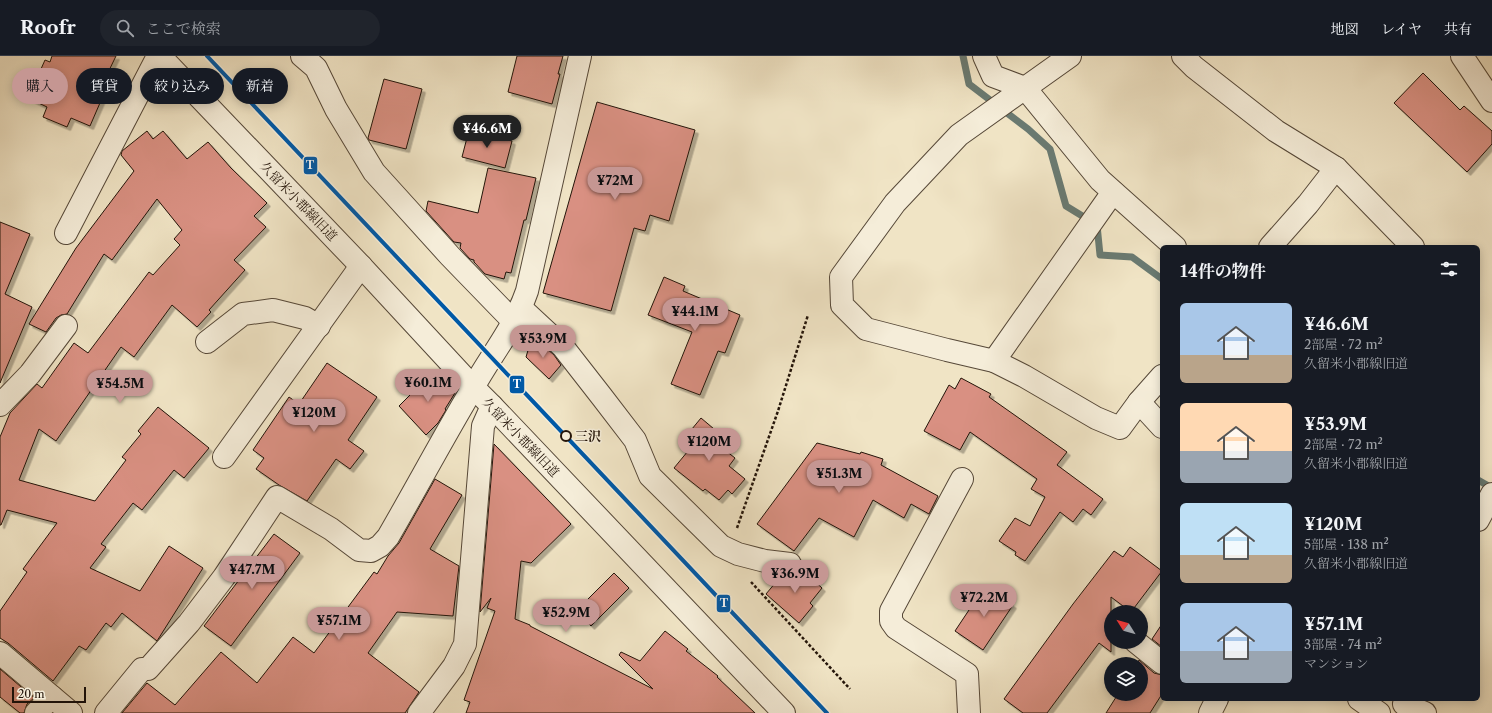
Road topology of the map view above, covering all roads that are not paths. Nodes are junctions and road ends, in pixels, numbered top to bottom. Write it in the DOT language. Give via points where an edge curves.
graph roads {
  1 [pos="159,56"];
  2 [pos="580,56"];
  3 [pos="984,56"];
  4 [pos="1070,56"];
  5 [pos="1183,56"];
  6 [pos="1462,56"];
  7 [pos="309,62"];
  8 [pos="1025,88"];
  9 [pos="1492,101"];
  10 [pos="1336,168"];
  11 [pos="1113,192"];
  12 [pos="66,233"];
  13 [pos="1173,245"];
  14 [pos="1272,245"];
  15 [pos="1411,245"];
  16 [pos="361,266"];
  17 [pos="518,315"];
  18 [pos="66,326"];
  19 [pos="319,326"];
  20 [pos="207,342"];
  21 [pos="994,361"];
  22 [pos="1160,378"];
  23 [pos="473,388"];
  24 [pos="1139,402"];
  25 [pos="0,405"];
  26 [pos="492,406"];
  27 [pos="1160,424"];
  28 [pos="224,457"];
  29 [pos="962,479"];
  30 [pos="790,564"];
  31 [pos="1145,649"];
  32 [pos="0,653"];
  33 [pos="1160,661"];
  34 [pos="52,697"];
  35 [pos="1362,701"];
  36 [pos="1404,705"];
  37 [pos="424,711"];
  38 [pos="36,713"];
  39 [pos="71,713"];
  40 [pos="106,713"];
  41 [pos="784,713"];
  42 [pos="969,713"];
  43 [pos="1379,713"];
  44 [pos="1425,713"];
  1 -- 12 [label="street"];
  1 -- 16 [label="street, 久留米小郡線旧道"];
  2 -- 17 [label="street" via="527,291"];
  3 -- 8 [label="street" via="993,76"];
  4 -- 8 [label="street"];
  5 -- 10 [label="street" via="1276,131"];
  6 -- 9 [label="street"];
  7 -- 17 [label="street" via="374,172 450,256"];
  8 -- 11 [label="street" via="1100,180"];
  8 -- 21 [label="street" via="959,135 895,203 841,277 842,305 866,329"];
  10 -- 14 [label="street"];
  10 -- 15 [label="street"];
  11 -- 13 [label="street"];
  11 -- 21 [label="street"];
  16 -- 19 [label="street"];
  16 -- 23 [label="street, 久留米小郡線旧道"];
  17 -- 23 [label="street"];
  17 -- 30 [label="street" via="563,347 635,440 650,476 722,546 738,554"];
  18 -- 25 [label="street" via="30,374"];
  19 -- 20 [label="street" via="305,318 273,310 243,314"];
  19 -- 28 [label="street"];
  21 -- 24 [label="street" via="1096,418 1120,428"];
  22 -- 24 [label="street"];
  23 -- 26 [label="street, 久留米小郡線旧道"];
  23 -- 40 [label="street" via="388,537 380,546 370,551 359,550 331,529 277,497 224,577 189,623 148,669 142,669"];
  24 -- 27 [label="street"];
  26 -- 37 [label="street" via="484,426 465,644 454,666"];
  26 -- 41 [label="street, 久留米小郡線旧道"];
  29 -- 42 [label="street" via="891,611 891,621 896,628 967,674"];
  31 -- 33 [label="street"];
  32 -- 34 [label="street"];
  34 -- 38 [label="street"];
  34 -- 39 [label="street"];
  35 -- 43 [label="street"];
  36 -- 44 [label="street"];
}
